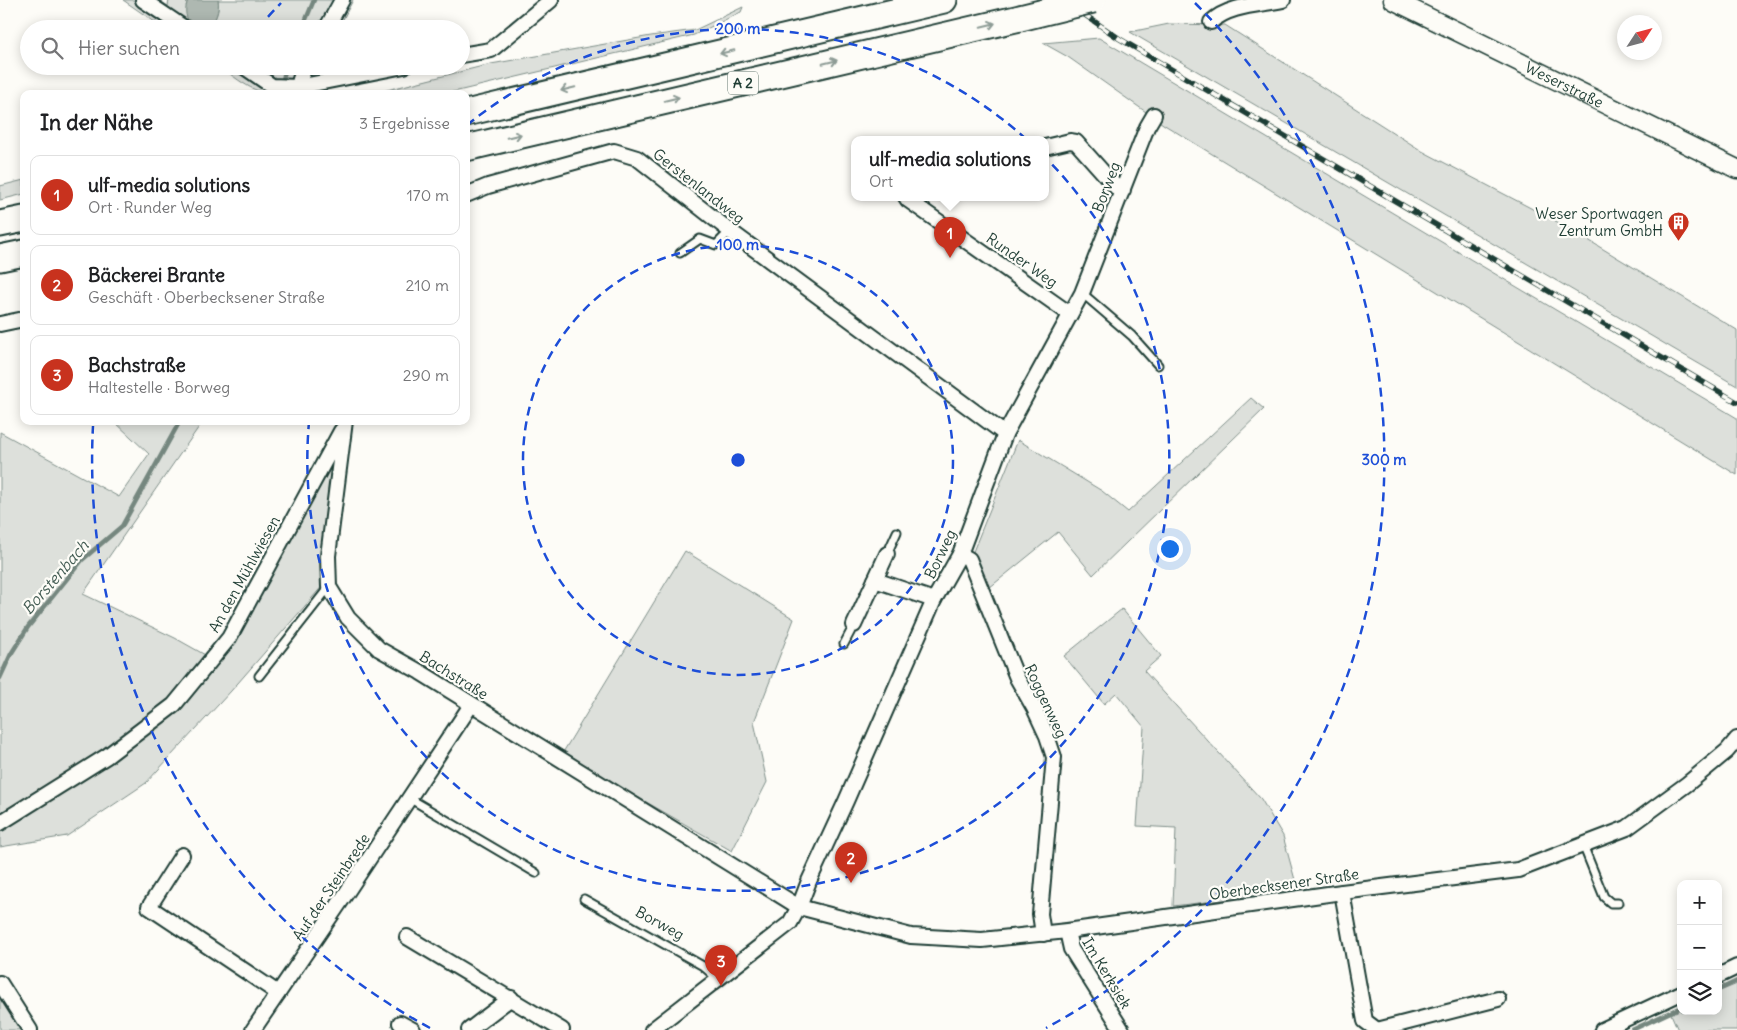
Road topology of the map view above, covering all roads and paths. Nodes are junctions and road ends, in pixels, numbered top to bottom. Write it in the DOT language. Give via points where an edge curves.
graph roads {
  1 [pos="143,0"];
  2 [pos="342,0"];
  3 [pos="551,0"];
  4 [pos="944,0"];
  5 [pos="1093,0"];
  6 [pos="1283,0"];
  7 [pos="1393,0"];
  8 [pos="173,20"];
  9 [pos="331,20"];
  10 [pos="1211,22"];
  11 [pos="470,54"];
  12 [pos="256,75"];
  13 [pos="301,75"];
  14 [pos="362,75"];
  15 [pos="297,89"];
  16 [pos="470,112"];
  17 [pos="1154,115"];
  18 [pos="1049,146"];
  19 [pos="470,147"];
  20 [pos="1737,169"];
  21 [pos="1123,190"];
  22 [pos="470,193"];
  23 [pos="910,201"];
  24 [pos="20,220"];
  25 [pos="0,224"];
  26 [pos="730,231"];
  27 [pos="20,253"];
  28 [pos="680,253"];
  29 [pos="0,258"];
  30 [pos="1082,293"];
  31 [pos="1070,314"];
  32 [pos="20,320"];
  33 [pos="0,324"];
  34 [pos="1158,365"];
  35 [pos="343,425"];
  36 [pos="345,425"];
  37 [pos="1005,434"];
  38 [pos="897,532"];
  39 [pos="887,554"];
  40 [pos="960,554"];
  41 [pos="875,580"];
  42 [pos="329,587"];
  43 [pos="934,600"];
  44 [pos="854,625"];
  45 [pos="844,644"];
  46 [pos="259,676"];
  47 [pos="472,704"];
  48 [pos="1737,739"];
  49 [pos="409,798"];
  50 [pos="0,823"];
  51 [pos="1583,845"];
  52 [pos="182,855"];
  53 [pos="536,872"];
  54 [pos="1342,892"];
  55 [pos="584,899"];
  56 [pos="1618,903"];
  57 [pos="799,907"];
  58 [pos="1067,932"];
  59 [pos="1043,934"];
  60 [pos="407,937"];
  61 [pos="1737,967"];
  62 [pos="1722,974"];
  63 [pos="718,979"];
  64 [pos="0,983"];
  65 [pos="278,993"];
  66 [pos="1677,995"];
  67 [pos="511,998"];
  68 [pos="1498,999"];
  69 [pos="400,1024"];
  70 [pos="657,1029"];
  71 [pos="30,1030"];
  72 [pos="253,1030"];
  73 [pos="413,1030"];
  74 [pos="469,1030"];
  75 [pos="562,1030"];
  76 [pos="1122,1030"];
  77 [pos="1377,1030"];
  78 [pos="1602,1030"];
  1 -- 8 [label="street"];
  2 -- 9 [label="street"];
  3 -- 11 [label="street" via="491,50"];
  4 -- 16 [label="highway, A 2, one-way"];
  19 -- 5 [label="highway, A 2, one-way, bridge"];
  6 -- 10 [label="street" via="1226,11"];
  7 -- 20 [label="street, Weserstraße"];
  12 -- 15 [label="street" via="272,86"];
  13 -- 15 [label="street"];
  14 -- 15 [label="street"];
  17 -- 21 [label="street, Borweg"];
  18 -- 21 [label="street" via="1076,142 1117,188"];
  21 -- 30 [label="street, Borweg"];
  22 -- 26 [label="street, Gerstenlandweg" via="614,151 637,158"];
  23 -- 31 [label="street, Runder Weg"];
  24 -- 25 [label="highway"];
  26 -- 28 [label="lane" via="716,245 700,240"];
  26 -- 37 [label="street, Gerstenlandweg"];
  27 -- 29 [label="highway"];
  30 -- 31 [label="street, Borweg"];
  30 -- 34 [label="lane" via="1132,336"];
  31 -- 37 [label="street, Borweg"];
  32 -- 33 [label="street"];
  35 -- 50 [label="street, An den Mühlwiesen" via="229,638 174,705 107,756"];
  36 -- 42 [label="street, Bachstraße" via="328,556"];
  37 -- 40 [label="street, Borweg"];
  38 -- 39 [label="lane"];
  39 -- 41 [label="street"];
  40 -- 43 [label="street, Borweg"];
  40 -- 59 [label="street, Roggenweg" via="970,559 1017,678 1041,722 1054,757 1040,914"];
  41 -- 43 [label="street"];
  41 -- 44 [label="street"];
  42 -- 46 [label="lane"];
  42 -- 47 [label="street, Bachstraße" via="348,618 379,649"];
  43 -- 57 [label="street, Borweg"];
  44 -- 45 [label="lane"];
  47 -- 49 [label="street, Auf der Steinbrede"];
  47 -- 57 [label="street, Bachstraße"];
  48 -- 51 [label="street, Oberbecksener Straße" via="1687,784 1628,828"];
  49 -- 53 [label="lane"];
  49 -- 65 [label="street, Auf der Steinbrede"];
  51 -- 54 [label="street, Oberbecksener Straße" via="1518,870"];
  51 -- 56 [label="lane" via="1604,897 1611,903"];
  52 -- 65 [label="street" via="149,907"];
  54 -- 58 [label="street, Oberbecksener Straße"];
  54 -- 77 [label="street" via="1365,1021"];
  55 -- 63 [label="lane, Borweg" via="703,966"];
  57 -- 59 [label="street, Oberbecksener Straße" via="910,936 982,940"];
  57 -- 63 [label="street, Borweg" via="790,923"];
  58 -- 59 [label="street, Oberbecksener Straße"];
  58 -- 76 [label="street, Im Kerksiek" via="1071,949"];
  60 -- 67 [label="street"];
  61 -- 62 [label="street"];
  63 -- 70 [label="street, Borweg"];
  64 -- 71 [label="street"];
  65 -- 72 [label="street, Auf der Steinbrede"];
  66 -- 78 [label="street"];
  67 -- 74 [label="street"];
  67 -- 75 [label="street"];
  68 -- 77 [label="street"];
  69 -- 73 [label="street"];
}
